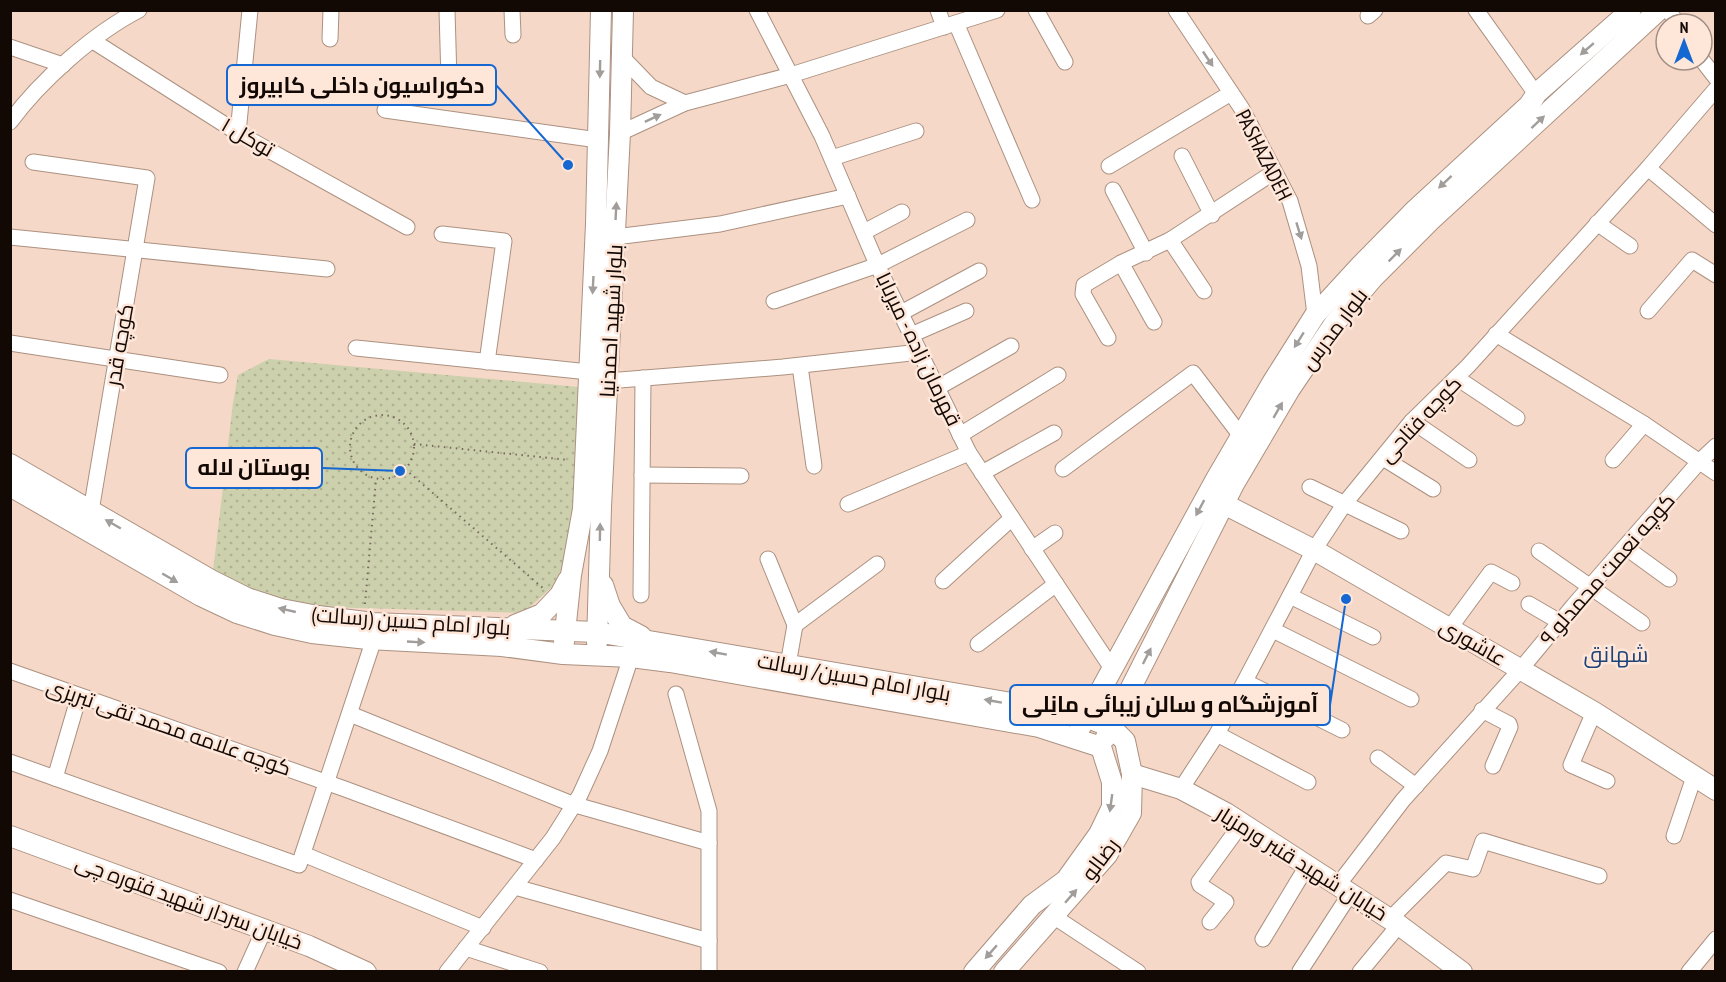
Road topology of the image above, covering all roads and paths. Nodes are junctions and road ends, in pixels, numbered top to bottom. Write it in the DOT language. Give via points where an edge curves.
graph roads {
  1 [pos="139,10"];
  2 [pos="250,10"];
  3 [pos="331,10"];
  4 [pos="447,10"];
  5 [pos="512,10"];
  6 [pos="601,10"];
  7 [pos="623,10"];
  8 [pos="757,10"];
  9 [pos="938,10"];
  10 [pos="1036,10"];
  11 [pos="1176,10"];
  12 [pos="1476,10"];
  13 [pos="1631,10"];
  14 [pos="1659,10"];
  15 [pos="988,12"];
  16 [pos="950,25"];
  17 [pos="513,35"];
  18 [pos="330,39"];
  19 [pos="93,41"];
  20 [pos="10,47"];
  21 [pos="622,57"];
  22 [pos="1065,62"];
  23 [pos="63,65"];
  24 [pos="791,75"];
  25 [pos="449,81"];
  26 [pos="1716,89"];
  27 [pos="1231,93"];
  28 [pos="1536,94"];
  29 [pos="685,103"];
  30 [pos="385,110"];
  31 [pos="10,122"];
  32 [pos="916,131"];
  33 [pos="238,132"];
  34 [pos="620,133"];
  35 [pos="598,140"];
  36 [pos="1182,156"];
  37 [pos="832,158"];
  38 [pos="33,162"];
  39 [pos="1109,166"];
  40 [pos="1648,168"];
  41 [pos="1274,172"];
  42 [pos="1113,190"];
  43 [pos="848,196"];
  44 [pos="1032,200"];
  45 [pos="902,212"];
  46 [pos="1212,214"];
  47 [pos="967,220"];
  48 [pos="1597,223"];
  49 [pos="1716,225"];
  50 [pos="407,227"];
  51 [pos="864,232"];
  52 [pos="442,234"];
  53 [pos="10,237"];
  54 [pos="615,237"];
  55 [pos="1170,240"];
  56 [pos="1630,246"];
  57 [pos="135,249"];
  58 [pos="1146,253"];
  59 [pos="1121,263"];
  60 [pos="878,265"];
  61 [pos="327,269"];
  62 [pos="979,271"];
  63 [pos="1716,275"];
  64 [pos="1204,291"];
  65 [pos="774,301"];
  66 [pos="966,311"];
  67 [pos="1648,311"];
  68 [pos="901,313"];
  69 [pos="1315,315"];
  70 [pos="1154,322"];
  71 [pos="1496,334"];
  72 [pos="911,335"];
  73 [pos="1108,338"];
  74 [pos="10,343"];
  75 [pos="1011,346"];
  76 [pos="356,348"];
  77 [pos="920,352"];
  78 [pos="116,360"];
  79 [pos="487,362"];
  80 [pos="800,366"];
  81 [pos="589,372"];
  82 [pos="220,375"];
  83 [pos="1058,375"];
  84 [pos="642,378"];
  85 [pos="1457,378"];
  86 [pos="607,381"];
  87 [pos="937,388"];
  88 [pos="1517,418"];
  89 [pos="1412,421"];
  90 [pos="1644,424"];
  91 [pos="1054,433"];
  92 [pos="960,435"];
  93 [pos="1249,441"];
  94 [pos="414,444"];
  95 [pos="1716,446"];
  96 [pos="969,453"];
  97 [pos="1383,458"];
  98 [pos="1469,460"];
  99 [pos="1613,460"];
  100 [pos="585,461"];
  101 [pos="1699,462"];
  102 [pos="10,464"];
  103 [pos="814,466"];
  104 [pos="405,469"];
  105 [pos="1063,470"];
  106 [pos="982,473"];
  107 [pos="1716,473"];
  108 [pos="642,475"];
  109 [pos="741,477"];
  110 [pos="376,478"];
  111 [pos="10,486"];
  112 [pos="1311,487"];
  113 [pos="1433,489"];
  114 [pos="1345,503"];
  115 [pos="848,504"];
  116 [pos="1224,504"];
  117 [pos="91,511"];
  118 [pos="1012,518"];
  119 [pos="1401,531"];
  120 [pos="1055,533"];
  121 [pos="1625,547"];
  122 [pos="1032,549"];
  123 [pos="1314,550"];
  124 [pos="1539,551"];
  125 [pos="768,559"];
  126 [pos="877,564"];
  127 [pos="600,574"];
  128 [pos="571,575"];
  129 [pos="1669,579"];
  130 [pos="943,581"];
  131 [pos="1512,583"];
  132 [pos="1056,584"];
  133 [pos="1590,588"];
  134 [pos="641,596"];
  135 [pos="1290,596"];
  136 [pos="556,599"];
  137 [pos="1529,604"];
  138 [pos="364,621"];
  139 [pos="1560,622"];
  140 [pos="1642,623"];
  141 [pos="795,625"];
  142 [pos="509,628"];
  143 [pos="1449,629"];
  144 [pos="1273,630"];
  145 [pos="564,631"];
  146 [pos="596,632"];
  147 [pos="1372,637"];
  148 [pos="374,639"];
  149 [pos="649,640"];
  150 [pos="978,644"];
  151 [pos="563,654"];
  152 [pos="597,655"];
  153 [pos="631,657"];
  154 [pos="788,665"];
  155 [pos="1113,670"];
  156 [pos="1521,670"];
  157 [pos="10,671"];
  158 [pos="1246,682"];
  159 [pos="676,693"];
  160 [pos="79,696"];
  161 [pos="1411,699"];
  162 [pos="1482,710"];
  163 [pos="1594,712"];
  164 [pos="350,714"];
  165 [pos="1085,717"];
  166 [pos="1111,727"];
  167 [pos="1342,730"];
  168 [pos="1217,734"];
  169 [pos="1076,737"];
  170 [pos="1101,747"];
  171 [pos="1378,758"];
  172 [pos="10,762"];
  173 [pos="1493,766"];
  174 [pos="1132,774"];
  175 [pos="1695,777"];
  176 [pos="55,778"];
  177 [pos="1607,781"];
  178 [pos="1308,782"];
  179 [pos="327,783"];
  180 [pos="1416,786"];
  181 [pos="1181,789"];
  182 [pos="1716,790"];
  183 [pos="572,804"];
  184 [pos="1242,823"];
  185 [pos="10,836"];
  186 [pos="1674,836"];
  187 [pos="709,843"];
  188 [pos="303,854"];
  189 [pos="536,860"];
  190 [pos="1308,866"];
  191 [pos="1599,876"];
  192 [pos="515,887"];
  193 [pos="1344,889"];
  194 [pos="10,900"];
  195 [pos="1053,916"];
  196 [pos="1210,922"];
  197 [pos="1394,922"];
  198 [pos="483,928"];
  199 [pos="264,930"];
  200 [pos="1263,939"];
  201 [pos="1716,939"];
  202 [pos="709,942"];
  203 [pos="466,948"];
  204 [pos="1300,971"];
  205 [pos="219,972"];
  206 [pos="245,972"];
  207 [pos="366,972"];
  208 [pos="447,972"];
  209 [pos="540,972"];
  210 [pos="709,972"];
  211 [pos="974,972"];
  212 [pos="1004,972"];
  213 [pos="1138,972"];
  214 [pos="1360,972"];
  215 [pos="1462,972"];
  216 [pos="1689,972"];
  1 -- 19 [label="street"];
  2 -- 33 [label="street"];
  3 -- 18 [label="street"];
  4 -- 25 [label="street"];
  5 -- 17 [label="street"];
  6 -- 35 [label="main road, بلوار شهید احمدنیا, one-way"];
  7 -- 21 [label="main road, بلوار شهید احمدنیا"];
  8 -- 24 [label="street, قهرمان زاده - میربابا"];
  9 -- 16 [label="street"];
  10 -- 22 [label="street"];
  11 -- 27 [label="street, PASHAZADEH, one-way"];
  12 -- 28 [label="street"];
  13 -- 28 [label="main road, بلوار مدرس, one-way"];
  93 -- 14 [label="main road, بلوار مدرس, one-way" via="1372,278"];
  15 -- 16 [label="street"];
  16 -- 24 [label="street"];
  16 -- 44 [label="street"];
  19 -- 23 [label="street"];
  19 -- 33 [label="street, توکل ۱"];
  20 -- 23 [label="street"];
  21 -- 29 [label="street" via="651,87"];
  21 -- 34 [label="main road, بلوار شهید احمدنیا"];
  23 -- 31 [label="street"];
  24 -- 29 [label="street"];
  24 -- 37 [label="street, قهرمان زاده - میربابا"];
  26 -- 40 [label="street, کوچه فتاحی"];
  27 -- 39 [label="street"];
  27 -- 41 [label="street, PASHAZADEH"];
  28 -- 69 [label="main road, بلوار مدرس, one-way" via="1529,105 1416,209"];
  34 -- 29 [label="street, one-way"];
  30 -- 35 [label="street"];
  32 -- 37 [label="street"];
  33 -- 50 [label="street, توکل ۱"];
  54 -- 34 [label="main road, بلوار شهید احمدنیا, one-way"];
  35 -- 81 [label="main road, بلوار شهید احمدنیا, one-way"];
  36 -- 46 [label="street"];
  37 -- 43 [label="street, قهرمان زاده - میربابا"];
  38 -- 57 [label="street, کوچه قدر" via="147,178"];
  40 -- 48 [label="street, کوچه فتاحی"];
  40 -- 49 [label="street"];
  41 -- 46 [label="street"];
  41 -- 69 [label="street, PASHAZADEH, one-way" via="1290,201 1309,266"];
  42 -- 58 [label="street"];
  43 -- 51 [label="street, قهرمان زاده - میربابا"];
  43 -- 54 [label="street" via="720,224"];
  45 -- 51 [label="street"];
  46 -- 55 [label="street"];
  47 -- 60 [label="street"];
  48 -- 56 [label="street"];
  48 -- 71 [label="street, کوچه فتاحی"];
  51 -- 60 [label="street, قهرمان زاده - میربابا"];
  52 -- 79 [label="street" via="504,241"];
  53 -- 57 [label="street"];
  54 -- 86 [label="main road, بلوار شهید احمدنیا"];
  55 -- 58 [label="street"];
  55 -- 64 [label="street"];
  57 -- 61 [label="street"];
  57 -- 78 [label="street, کوچه قدر"];
  58 -- 59 [label="street"];
  59 -- 70 [label="street"];
  59 -- 73 [label="street" via="1083,289"];
  60 -- 65 [label="street"];
  60 -- 68 [label="street, قهرمان زاده - میربابا"];
  62 -- 68 [label="street"];
  63 -- 67 [label="street" via="1692,260"];
  66 -- 72 [label="street"];
  68 -- 72 [label="street, قهرمان زاده - میربابا"];
  69 -- 93 [label="main road, بلوار مدرس, one-way"];
  71 -- 85 [label="street, کوچه فتاحی"];
  71 -- 90 [label="street"];
  72 -- 77 [label="street, قهرمان زاده - میربابا"];
  74 -- 78 [label="street"];
  75 -- 87 [label="street"];
  76 -- 79 [label="street"];
  77 -- 80 [label="street"];
  77 -- 87 [label="street, قهرمان زاده - میربابا"];
  78 -- 82 [label="street"];
  78 -- 117 [label="street, کوچه قدر"];
  79 -- 81 [label="street"];
  80 -- 84 [label="street"];
  80 -- 103 [label="street"];
  81 -- 100 [label="main road, بلوار شهید احمدنیا"];
  83 -- 92 [label="street"];
  84 -- 86 [label="street"];
  84 -- 108 [label="street"];
  85 -- 88 [label="street"];
  85 -- 89 [label="street, کوچه فتاحی"];
  127 -- 86 [label="main road, بلوار شهید احمدنیا, one-way"];
  87 -- 92 [label="street, قهرمان زاده - میربابا"];
  89 -- 97 [label="street, کوچه فتاحی"];
  89 -- 98 [label="street"];
  90 -- 99 [label="street"];
  90 -- 101 [label="street"];
  91 -- 106 [label="street"];
  92 -- 96 [label="street, قهرمان زاده - میربابا"];
  93 -- 105 [label="street" via="1193,373"];
  93 -- 116 [label="main road, بلوار مدرس"];
  93 -- 155 [label="main road, بلوار مدرس, one-way"];
  94 -- 100 [label="path"];
  94 -- 104 [label="path" via="414,454"];
  94 -- 110 [label="path" via="405,424 396,418 376,415 357,426 351,435 350,456 363,473"];
  95 -- 101 [label="street, کوچه نعمت محمدلو ۹"];
  96 -- 106 [label="street, قهرمان زاده - میربابا"];
  96 -- 115 [label="street"];
  97 -- 113 [label="street"];
  97 -- 114 [label="street, کوچه فتاحی"];
  100 -- 128 [label="main road, بلوار شهید احمدنیا" via="583,509"];
  101 -- 107 [label="street"];
  101 -- 121 [label="street, کوچه نعمت محمدلو ۹"];
  102 -- 117 [label="main road, بلوار امام حسین (رسالت)"];
  104 -- 110 [label="path" via="393,477"];
  104 -- 136 [label="path"];
  106 -- 118 [label="street, قهرمان زاده - میربابا"];
  108 -- 109 [label="street"];
  108 -- 134 [label="street"];
  110 -- 138 [label="path"];
  111 -- 148 [label="main road, بلوار امام حسین (رسالت), one-way" via="237,613 294,629"];
  112 -- 114 [label="street"];
  114 -- 119 [label="street"];
  114 -- 123 [label="street, کوچه فتاحی"];
  116 -- 123 [label="main road, عاشوری"];
  166 -- 116 [label="main road, بلوار مدرس, one-way"];
  138 -- 117 [label="main road, بلوار امام حسین (رسالت), one-way" via="280,609 247,598"];
  118 -- 122 [label="street, قهرمان زاده - میربابا"];
  118 -- 130 [label="street"];
  120 -- 122 [label="street"];
  121 -- 129 [label="street"];
  121 -- 133 [label="street, کوچه نعمت محمدلو ۹"];
  122 -- 132 [label="street, قهرمان زاده - میربابا"];
  123 -- 135 [label="street, کوچه فتاحی"];
  123 -- 143 [label="main road, عاشوری"];
  124 -- 133 [label="street"];
  125 -- 141 [label="street"];
  126 -- 141 [label="street"];
  127 -- 146 [label="main road, بلوار شهید احمدنیا"];
  127 -- 149 [label="main road" via="610,606 622,626"];
  128 -- 136 [label="main road"];
  128 -- 145 [label="main road, بلوار شهید احمدنیا"];
  131 -- 143 [label="street" via="1491,572"];
  132 -- 150 [label="street"];
  132 -- 155 [label="street, قهرمان زاده - میربابا"];
  133 -- 139 [label="street, کوچه نعمت محمدلو ۹"];
  133 -- 140 [label="street"];
  135 -- 144 [label="street, کوچه فتاحی"];
  135 -- 147 [label="street"];
  136 -- 142 [label="main road" via="542,614"];
  137 -- 139 [label="street"];
  138 -- 142 [label="main road, بلوار امام حسین (رسالت)"];
  139 -- 156 [label="street, کوچه نعمت محمدلو ۹"];
  141 -- 154 [label="street"];
  142 -- 145 [label="main road, بلوار امام حسین (رسالت)"];
  143 -- 156 [label="main road, عاشوری"];
  144 -- 158 [label="street, کوچه فتاحی"];
  144 -- 161 [label="street"];
  145 -- 146 [label="main road, بلوار امام حسین (رسالت)"];
  145 -- 151 [label="main road, بلوار شهید احمدنیا"];
  146 -- 149 [label="main road, بلوار امام حسین/ رسالت"];
  146 -- 152 [label="main road, بلوار شهید احمدنیا"];
  148 -- 151 [label="main road, بلوار امام حسین (رسالت), one-way" via="502,646"];
  148 -- 164 [label="street"];
  154 -- 149 [label="main road, بلوار امام حسین/ رسالت, one-way"];
  151 -- 152 [label="main road, بلوار امام حسین (رسالت)"];
  152 -- 153 [label="main road, بلوار امام حسین/ رسالت"];
  153 -- 169 [label="main road, بلوار امام حسین/ رسالت" via="1039,727"];
  153 -- 183 [label="street" via="600,751"];
  165 -- 154 [label="main road, بلوار امام حسین/ رسالت, one-way"];
  155 -- 165 [label="main road, بلوار مدرس"];
  156 -- 162 [label="street, کوچه نعمت محمدلو ۹"];
  156 -- 163 [label="main road, عاشوری"];
  157 -- 160 [label="street, کوچه علامه محمد تقی تبریزی"];
  158 -- 167 [label="street"];
  158 -- 168 [label="street, کوچه فتاحی"];
  159 -- 187 [label="street" via="709,811"];
  160 -- 176 [label="street"];
  160 -- 179 [label="street, کوچه علامه محمد تقی تبریزی"];
  162 -- 173 [label="street" via="1510,727"];
  162 -- 180 [label="street, کوچه نعمت محمدلو ۹"];
  163 -- 175 [label="main road, عاشوری"];
  163 -- 177 [label="street" via="1570,765"];
  164 -- 179 [label="street"];
  164 -- 183 [label="street"];
  165 -- 166 [label="main road, بلوار امام حسین/ رسالت"];
  165 -- 169 [label="main road, بلوار مدرس"];
  166 -- 170 [label="main road, بلوار مدرس"];
  166 -- 174 [label="main road, رضالو" via="1125,741"];
  168 -- 178 [label="street"];
  168 -- 181 [label="street, کوچه فتاحی"];
  169 -- 170 [label="main road, بلوار امام حسین/ رسالت"];
  170 -- 211 [label="main road, رضالو, one-way" via="1112,782 1112,807 1099,834 1066,880 1032,905"];
  171 -- 180 [label="street"];
  172 -- 176 [label="street"];
  174 -- 181 [label="main road, خیابان شهید قنبر ورمزیار"];
  195 -- 174 [label="main road, رضالو, one-way" via="1107,855 1131,813"];
  175 -- 182 [label="main road, عاشوری"];
  175 -- 186 [label="street"];
  176 -- 188 [label="street" via="300,865"];
  179 -- 188 [label="street"];
  179 -- 189 [label="street, کوچه علامه محمد تقی تبریزی"];
  180 -- 193 [label="street, کوچه نعمت محمدلو ۹"];
  181 -- 184 [label="main road, خیابان شهید قنبر ورمزیار"];
  183 -- 187 [label="street"];
  183 -- 189 [label="street"];
  184 -- 190 [label="main road, خیابان شهید قنبر ورمزیار"];
  184 -- 196 [label="street" via="1199,882 1226,902"];
  185 -- 199 [label="main road, خیابان سردار شهید فتوره چی"];
  187 -- 202 [label="street"];
  188 -- 198 [label="street"];
  189 -- 192 [label="street"];
  190 -- 193 [label="main road, خیابان شهید قنبر ورمزیار"];
  190 -- 200 [label="street"];
  191 -- 197 [label="street" via="1483,841 1473,869 1446,863"];
  192 -- 198 [label="street"];
  192 -- 202 [label="street"];
  193 -- 197 [label="main road, خیابان شهید قنبر ورمزیار"];
  193 -- 204 [label="street, کوچه نعمت محمدلو ۹"];
  194 -- 205 [label="street"];
  195 -- 212 [label="main road, رضالو"];
  195 -- 213 [label="street"];
  197 -- 214 [label="street"];
  197 -- 215 [label="main road, خیابان شهید قنبر ورمزیار"];
  198 -- 203 [label="street"];
  199 -- 206 [label="street"];
  199 -- 207 [label="main road, خیابان سردار شهید فتوره چی"];
  201 -- 216 [label="street"];
  202 -- 210 [label="street"];
  203 -- 208 [label="street"];
  203 -- 209 [label="street"];
}
